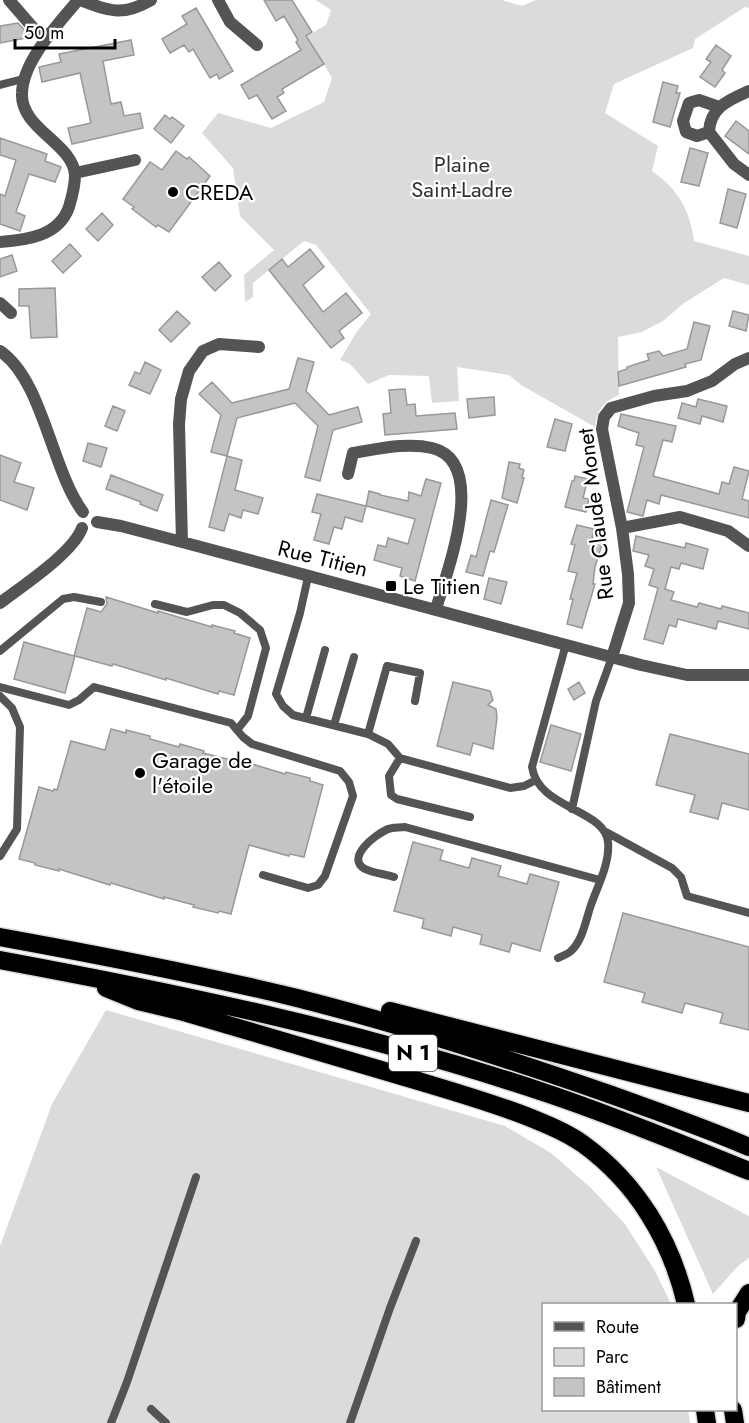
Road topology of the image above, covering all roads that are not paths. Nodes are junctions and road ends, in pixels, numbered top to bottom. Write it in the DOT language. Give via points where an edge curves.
graph roads {
  1 [pos="9,0"];
  2 [pos="79,0"];
  3 [pos="151,0"];
  4 [pos="218,0"];
  5 [pos="50,36"];
  6 [pos="257,45"];
  7 [pos="23,79"];
  8 [pos="0,85"];
  9 [pos="749,91"];
  10 [pos="719,106"];
  11 [pos="712,136"];
  12 [pos="135,159"];
  13 [pos="75,173"];
  14 [pos="749,175"];
  15 [pos="0,242"];
  16 [pos="0,303"];
  17 [pos="11,314"];
  18 [pos="259,347"];
  19 [pos="0,351"];
  20 [pos="749,358"];
  21 [pos="348,474"];
  22 [pos="83,512"];
  23 [pos="97,522"];
  24 [pos="82,528"];
  25 [pos="622,528"];
  26 [pos="182,542"];
  27 [pos="749,546"];
  28 [pos="308,577"];
  29 [pos="0,603"];
  30 [pos="100,603"];
  31 [pos="156,604"];
  32 [pos="436,609"];
  33 [pos="566,644"];
  34 [pos="325,650"];
  35 [pos="0,651"];
  36 [pos="354,657"];
  37 [pos="612,657"];
  38 [pos="749,675"];
  39 [pos="0,687"];
  40 [pos="0,696"];
  41 [pos="415,701"];
  42 [pos="306,718"];
  43 [pos="334,725"];
  44 [pos="237,730"];
  45 [pos="368,734"];
  46 [pos="400,758"];
  47 [pos="536,780"];
  48 [pos="572,809"];
  49 [pos="470,817"];
  50 [pos="606,832"];
  51 [pos="0,856"];
  52 [pos="263,875"];
  53 [pos="394,877"];
  54 [pos="600,880"];
  55 [pos="749,913"];
  56 [pos="0,937"];
  57 [pos="558,958"];
  58 [pos="0,960"];
  59 [pos="66,972"];
  60 [pos="295,998"];
  61 [pos="749,1103"];
  62 [pos="749,1147"];
  63 [pos="749,1172"];
  64 [pos="196,1177"];
  65 [pos="416,1241"];
  66 [pos="749,1293"];
  67 [pos="686,1303"];
  68 [pos="737,1312"];
  69 [pos="151,1409"];
  70 [pos="111,1423"];
  71 [pos="166,1423"];
  72 [pos="350,1423"];
  1 -- 5 [label="street" via="35,30"];
  2 -- 3 [label="street" via="120,12"];
  2 -- 5 [label="street"];
  4 -- 6 [label="street" via="230,22"];
  5 -- 7 [label="street"];
  7 -- 8 [label="lane"];
  7 -- 13 [label="street" via="25,113 67,157"];
  9 -- 10 [label="street"];
  10 -- 11 [label="street" via="713,114"];
  10 -- 11 [label="street" via="699,100 689,104 683,121 687,132"];
  11 -- 14 [label="street" via="734,164"];
  12 -- 13 [label="street"];
  13 -- 15 [label="street" via="73,194 58,225 30,239"];
  16 -- 17 [label="street"];
  18 -- 26 [label="street" via="219,344 202,351 189,371 181,399"];
  19 -- 22 [label="street" via="27,384 63,476"];
  20 -- 25 [label="street, Rue Claude Monet" via="712,381 687,391 611,408 604,417 602,429"];
  21 -- 32 [label="street" via="353,453 413,446 434,449 454,465 462,497 460,522"];
  22 -- 23 [label="street" via="93,513"];
  22 -- 24 [label="street" via="79,520"];
  23 -- 24 [label="street" via="91,529"];
  23 -- 26 [label="street, Rue Titien"];
  24 -- 29 [label="street" via="60,555"];
  25 -- 27 [label="street" via="680,517 728,531"];
  25 -- 37 [label="street, Rue Claude Monet" via="629,603"];
  26 -- 28 [label="street, Rue Titien"];
  28 -- 32 [label="street, Rue Titien"];
  28 -- 42 [label="lane" via="276,694 293,715"];
  30 -- 35 [label="lane" via="74,597 63,599"];
  31 -- 44 [label="lane" via="187,612 224,605 260,630 266,648 248,716"];
  32 -- 33 [label="street, Rue Titien"];
  33 -- 37 [label="street, Rue Titien"];
  33 -- 47 [label="lane" via="532,767"];
  34 -- 42 [label="lane"];
  36 -- 43 [label="lane"];
  37 -- 38 [label="street, Rue Titien" via="687,675"];
  37 -- 48 [label="lane" via="596,701"];
  39 -- 44 [label="lane" via="69,705 94,687 231,723"];
  40 -- 51 [label="lane" via="12,708 20,728 17,829"];
  41 -- 45 [label="lane" via="420,673 387,666"];
  42 -- 43 [label="lane"];
  43 -- 45 [label="lane"];
  44 -- 52 [label="lane" via="252,744 340,771 353,796 325,876 318,885 308,888"];
  45 -- 46 [label="lane" via="388,744"];
  46 -- 47 [label="lane" via="510,788"];
  46 -- 49 [label="lane" via="389,776 391,795"];
  47 -- 48 [label="lane" via="544,791"];
  48 -- 50 [label="lane"];
  50 -- 54 [label="lane" via="608,844"];
  50 -- 55 [label="lane" via="672,868 681,877 687,896"];
  53 -- 54 [label="lane" via="366,869 359,856 373,836 405,827"];
  54 -- 57 [label="lane" via="581,936 570,951"];
  56 -- 60 [label="highway, N 1"];
  58 -- 59 [label="highway, N 1"];
  59 -- 63 [label="highway, N 1" via="218,1002 437,1059 546,1093"];
  59 -- 67 [label="highway" via="138,1001 488,1101 554,1127 583,1144 612,1169 654,1219 681,1280"];
  60 -- 61 [label="highway" via="333,997"];
  60 -- 62 [label="highway, N 1" via="548,1072"];
  64 -- 70 [label="lane"];
  65 -- 72 [label="lane"];
  66 -- 68 [label="highway"];
  69 -- 71 [label="lane"];
}
